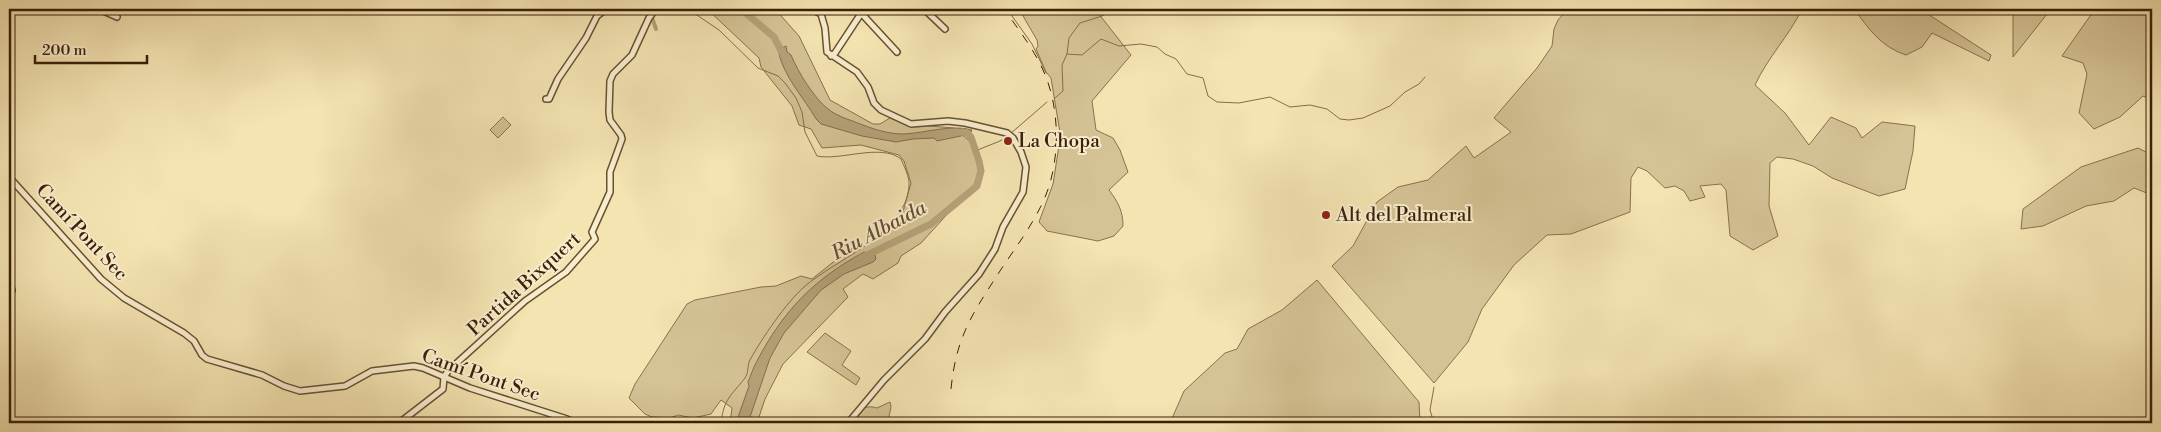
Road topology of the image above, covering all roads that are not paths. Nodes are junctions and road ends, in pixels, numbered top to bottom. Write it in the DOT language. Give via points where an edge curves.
graph roads {
  1 [pos="99,9"];
  2 [pos="606,9"];
  3 [pos="811,9"];
  4 [pos="836,9"];
  5 [pos="924,9"];
  6 [pos="652,11"];
  7 [pos="862,11"];
  8 [pos="820,14"];
  9 [pos="117,17"];
  10 [pos="945,29"];
  11 [pos="897,52"];
  12 [pos="831,56"];
  13 [pos="546,99"];
  14 [pos="9,177"];
  15 [pos="9,281"];
  16 [pos="12,290"];
  17 [pos="444,377"];
  18 [pos="399,423"];
  19 [pos="575,423"];
  20 [pos="848,423"];
  1 -- 9 [label="street"];
  2 -- 13 [label="street" via="597,16 558,78 549,99"];
  3 -- 8 [label="street"];
  4 -- 8 [label="street"];
  5 -- 10 [label="street"];
  6 -- 17 [label="street, Partida Bixquert" via="632,55 610,80 610,120 622,139 610,172 610,192 592,232 595,239 566,272 525,301"];
  7 -- 11 [label="street"];
  7 -- 12 [label="street"];
  8 -- 12 [label="street" via="825,28 826,50"];
  12 -- 20 [label="street" via="858,72 881,110 911,124 965,122 1007,133 1021,152 1026,167 1020,198 979,274"];
  14 -- 17 [label="street, Camí Pont Sec" via="101,279 124,298 184,333 207,359 262,375 300,391 346,386 372,372 405,366 423,368"];
  15 -- 16 [label="street"];
  17 -- 18 [label="street" via="443,389"];
  17 -- 19 [label="street, Camí Pont Sec"];
}
